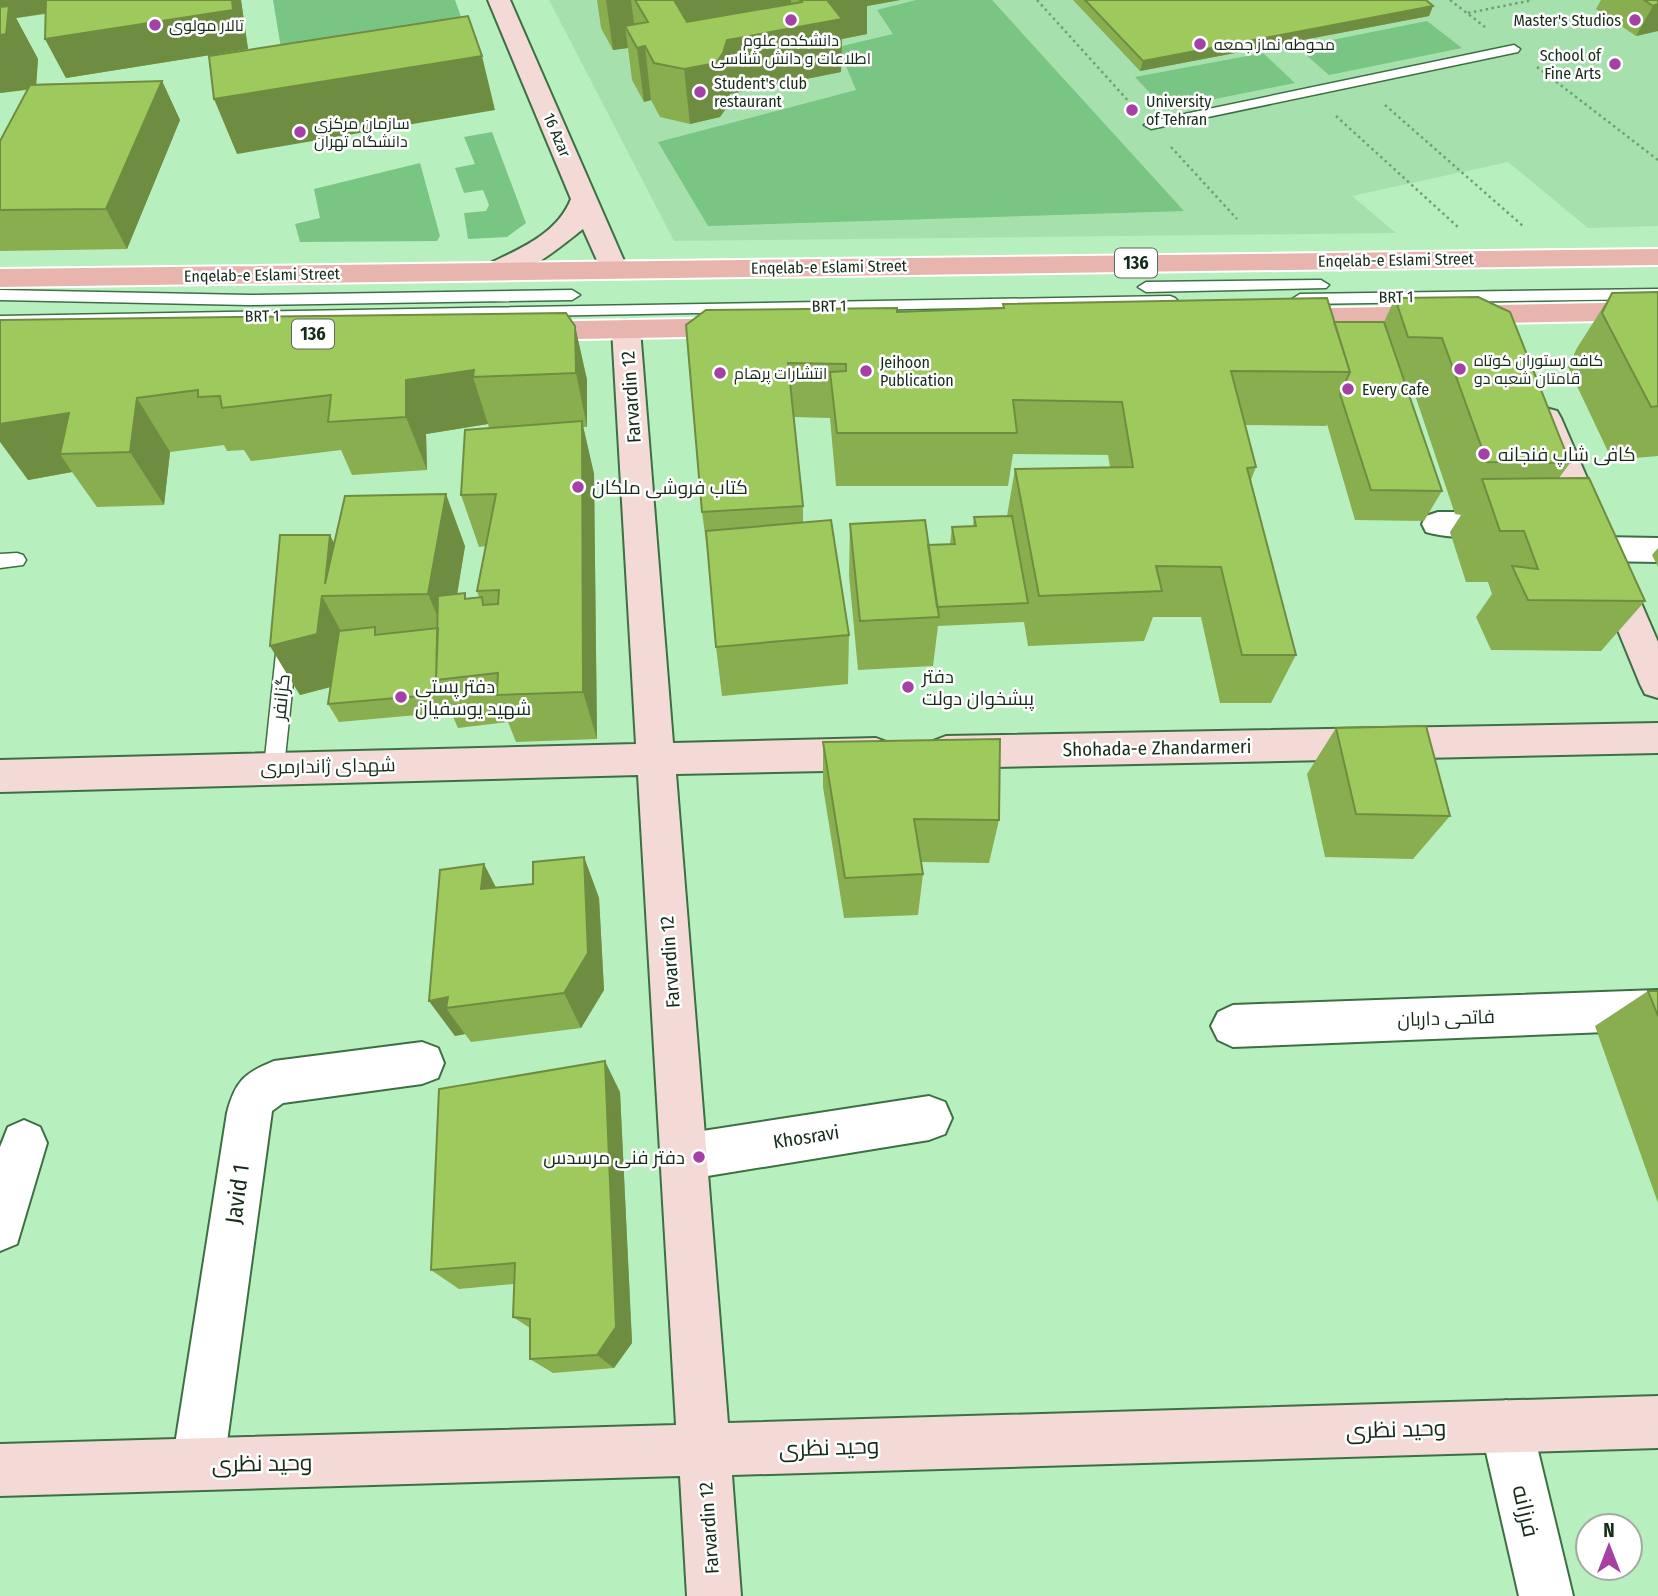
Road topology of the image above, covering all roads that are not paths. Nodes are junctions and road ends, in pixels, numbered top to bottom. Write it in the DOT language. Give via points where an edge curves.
graph roads {
  1 [pos="499,0"];
  2 [pos="1514,49"];
  3 [pos="1150,125"];
  4 [pos="584,199"];
  5 [pos="1658,257"];
  6 [pos="494,272"];
  7 [pos="0,278"];
  8 [pos="1658,280"];
  9 [pos="1490,282"];
  10 [pos="1658,294"];
  11 [pos="0,295"];
  12 [pos="620,301"];
  13 [pos="1658,311"];
  14 [pos="1254,318"];
  15 [pos="1185,319"];
  16 [pos="0,321"];
  17 [pos="0,340"];
  18 [pos="1516,345"];
  19 [pos="1537,396"];
  20 [pos="1438,524"];
  21 [pos="1573,531"];
  22 [pos="1658,550"];
  23 [pos="289,628"];
  24 [pos="1658,684"];
  25 [pos="1658,738"];
  26 [pos="657,758"];
  27 [pos="274,767"];
  28 [pos="0,776"];
  29 [pos="1658,1010"];
  30 [pos="1233,1026"];
  31 [pos="422,1063"];
  32 [pos="929,1118"];
  33 [pos="24,1143"];
  34 [pos="683,1157"];
  35 [pos="0,1227"];
  36 [pos="1658,1422"];
  37 [pos="1506,1426"];
  38 [pos="704,1451"];
  39 [pos="198,1464"];
  40 [pos="0,1470"];
  41 [pos="713,1596"];
  42 [pos="1546,1596"];
  1 -- 4 [label="street, 16 Azar"];
  2 -- 3 [label="lane"];
  4 -- 6 [label="street" via="576,221 538,251"];
  4 -- 12 [label="street, 16 Azar"];
  5 -- 9 [label="main road, Enqelab-e Eslami Street / 136" via="1560,258"];
  6 -- 7 [label="main road, Enqelab-e Eslami Street / 136"];
  6 -- 12 [label="main road, Enqelab-e Eslami Street / 136"];
  8 -- 9 [label="lane, BRT 1"];
  9 -- 10 [label="lane, BRT 1"];
  9 -- 12 [label="main road, Enqelab-e Eslami Street / 136"];
  9 -- 12 [label="lane, BRT 1"];
  9 -- 13 [label="main road, Enqelab-e Eslami Street / 136"];
  9 -- 14 [label="main road, Enqelab-e Eslami Street / 136"];
  9 -- 18 [label="street"];
  11 -- 12 [label="lane, BRT 1"];
  12 -- 15 [label="main road, Enqelab-e Eslami Street / 136"];
  12 -- 16 [label="lane, BRT 1"];
  12 -- 17 [label="main road, Enqelab-e Eslami Street / 136"];
  12 -- 26 [label="street, Farvardin 12"];
  19 -- 21 [label="street"];
  20 -- 21 [label="street"];
  21 -- 22 [label="street"];
  21 -- 24 [label="street"];
  23 -- 27 [label="lane, گزانفر"];
  25 -- 26 [label="street, Shohada-e Zhandarmeri"];
  26 -- 27 [label="street, شهدای ژاندارمری"];
  26 -- 34 [label="street, Farvardin 12"];
  27 -- 28 [label="street, شهدای ژاندارمری"];
  29 -- 30 [label="street, فاتحی داربان"];
  31 -- 39 [label="street, Javid 1" via="274,1083 253,1098"];
  32 -- 34 [label="street, Khosravi"];
  33 -- 35 [label="street"];
  34 -- 38 [label="street, Farvardin 12"];
  36 -- 37 [label="street, وحید نظری"];
  37 -- 38 [label="street, وحید نظری"];
  37 -- 42 [label="street, فرزانه"];
  38 -- 39 [label="street, وحید نظری"];
  38 -- 41 [label="street, Farvardin 12"];
  39 -- 40 [label="street, وحید نظری"];
}
